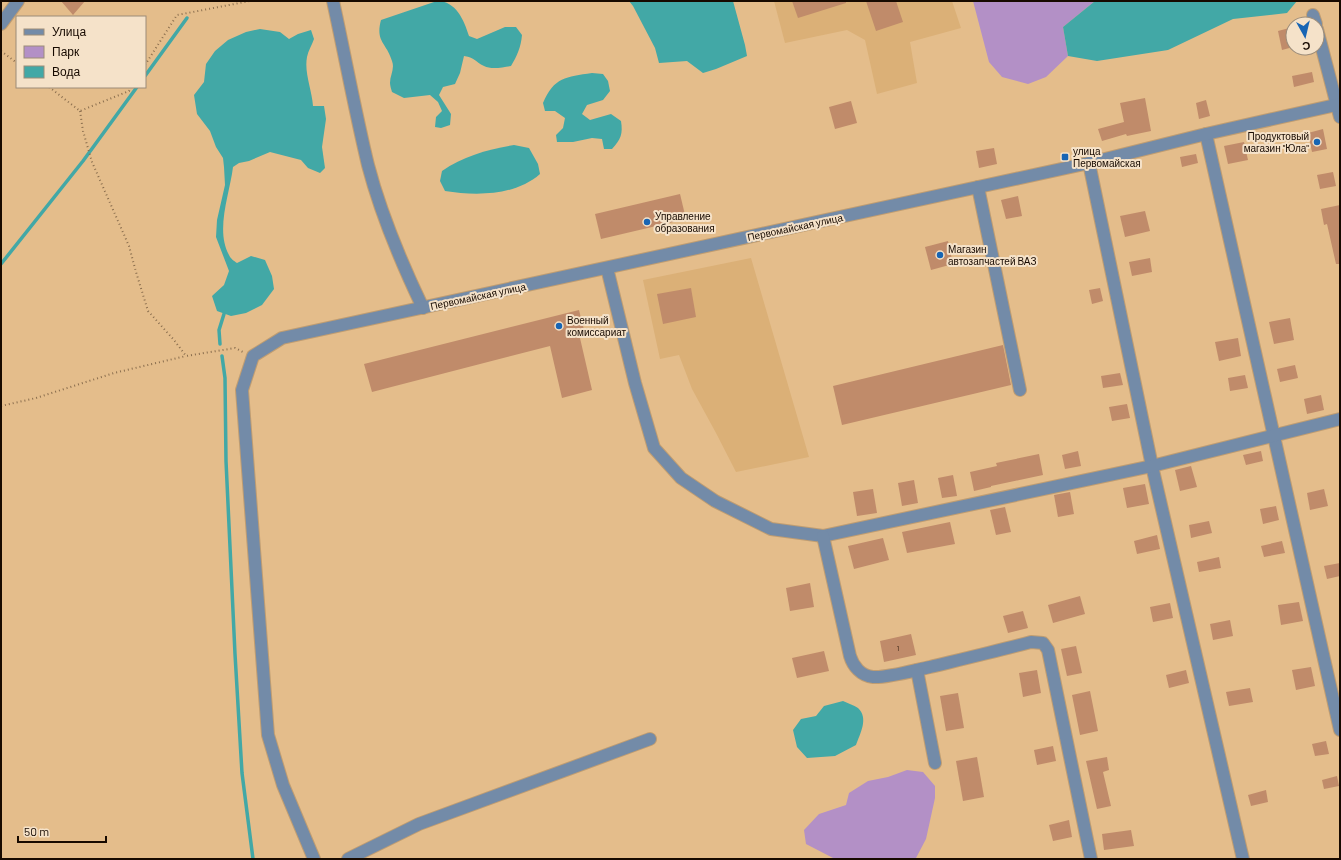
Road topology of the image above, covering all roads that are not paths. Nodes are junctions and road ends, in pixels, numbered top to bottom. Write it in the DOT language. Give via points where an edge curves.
graph roads {
  1 [pos="18,1"];
  2 [pos="333,1"];
  3 [pos="1,24"];
  4 [pos="1325,56"];
  5 [pos="1339,104"];
  6 [pos="1340,117"];
  7 [pos="1206,134"];
  8 [pos="1089,163"];
  9 [pos="978,187"];
  10 [pos="607,268"];
  11 [pos="422,308"];
  12 [pos="1020,390"];
  13 [pos="1340,419"];
  14 [pos="1274,435"];
  15 [pos="1152,466"];
  16 [pos="823,536"];
  17 [pos="917,670"];
  18 [pos="1340,730"];
  19 [pos="650,739"];
  20 [pos="935,763"];
  21 [pos="314,859"];
  22 [pos="348,859"];
  23 [pos="1091,859"];
  24 [pos="1243,859"];
  1 -- 3 [label="street"];
  2 -- 11 [label="street" via="368,166 398,254"];
  4 -- 5 [label="street"];
  5 -- 6 [label="street"];
  5 -- 7 [label="street, Первомайская улица"];
  7 -- 8 [label="street, Первомайская улица"];
  7 -- 14 [label="street"];
  8 -- 9 [label="street, Первомайская улица"];
  8 -- 15 [label="street"];
  9 -- 10 [label="street, Первомайская улица"];
  9 -- 12 [label="street"];
  10 -- 11 [label="street, Первомайская улица"];
  10 -- 16 [label="street" via="654,448 681,478 715,501 771,530"];
  11 -- 21 [label="street, Первомайская улица" via="282,338 253,356 242,390 268,735 283,785"];
  13 -- 14 [label="street"];
  14 -- 15 [label="street"];
  14 -- 18 [label="street"];
  15 -- 16 [label="street"];
  15 -- 24 [label="street"];
  16 -- 17 [label="street" via="853,664 861,673 872,677"];
  17 -- 20 [label="street"];
  17 -- 23 [label="street" via="1031,642 1043,643 1048,650"];
  19 -- 22 [label="street" via="419,824"];
}
